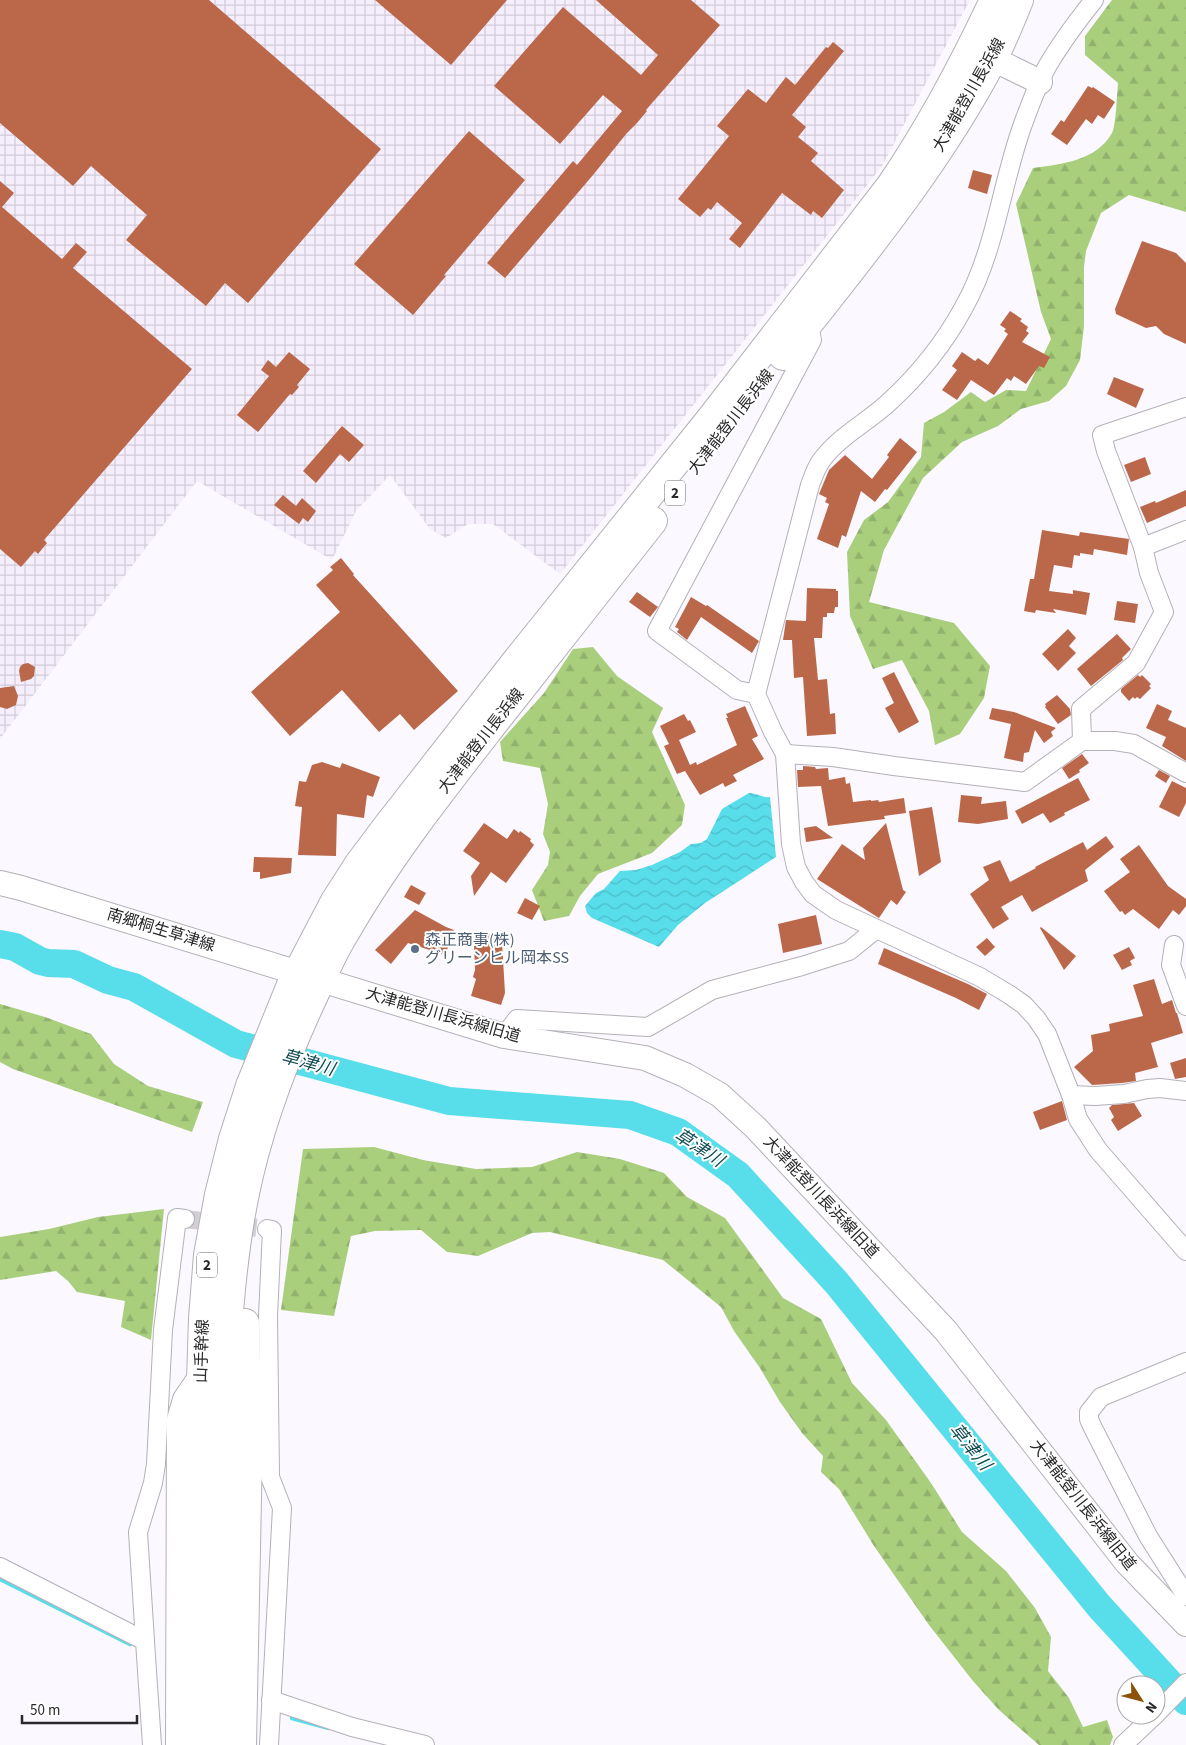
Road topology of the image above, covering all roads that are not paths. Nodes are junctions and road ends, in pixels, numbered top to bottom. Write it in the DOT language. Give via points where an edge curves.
graph roads {
  1 [pos="994,0"];
  2 [pos="1019,0"];
  3 [pos="1094,0"];
  4 [pos="993,59"];
  5 [pos="1040,82"];
  6 [pos="809,323"];
  7 [pos="1186,407"];
  8 [pos="1186,530"];
  9 [pos="1143,547"];
  10 [pos="756,694"];
  11 [pos="1082,740"];
  12 [pos="785,754"];
  13 [pos="1186,773"];
  14 [pos="0,883"];
  15 [pos="876,930"];
  16 [pos="1174,945"];
  17 [pos="309,976"];
  18 [pos="1186,1006"];
  19 [pos="504,1036"];
  20 [pos="261,1090"];
  21 [pos="1186,1091"];
  22 [pos="1071,1095"];
  23 [pos="185,1219"];
  24 [pos="267,1229"];
  25 [pos="1186,1251"];
  26 [pos="1186,1362"];
  27 [pos="213,1449"];
  28 [pos="0,1567"];
  29 [pos="1186,1596"];
  30 [pos="1186,1624"];
  31 [pos="145,1642"];
  32 [pos="1186,1684"];
  33 [pos="271,1700"];
  34 [pos="1166,1704"];
  35 [pos="1144,1725"];
  36 [pos="152,1745"];
  37 [pos="180,1745"];
  38 [pos="199,1745"];
  39 [pos="222,1745"];
  40 [pos="242,1745"];
  41 [pos="269,1745"];
  42 [pos="426,1745"];
  43 [pos="1123,1745"];
  1 -- 17 [label="main road, 大津能登川長浜線 / 2" via="918,145 891,185 358,865 335,901"];
  2 -- 4 [label="main road, 大津能登川長浜線 / 2"];
  3 -- 5 [label="street" via="1048,65"];
  4 -- 5 [label="street"];
  4 -- 6 [label="main road, 大津能登川長浜線 / 2" via="900,206"];
  5 -- 10 [label="street" via="1022,125 982,266 964,308 924,368 882,409 830,450 813,477"];
  6 -- 10 [label="street" via="812,340 657,631 737,690"];
  6 -- 17 [label="main road, 大津能登川長浜線 / 2" via="414,827 345,933"];
  7 -- 9 [label="street" via="1102,435"];
  8 -- 9 [label="street"];
  9 -- 11 [label="street" via="1164,612 1136,663 1081,709"];
  10 -- 12 [label="street"];
  11 -- 12 [label="street" via="1024,782 833,757"];
  11 -- 13 [label="street" via="1134,744"];
  12 -- 15 [label="street" via="791,844 796,867 813,894"];
  14 -- 17 [label="street, 南郷桐生草津線"];
  15 -- 19 [label="street" via="849,951 712,990 648,1027 517,1019"];
  15 -- 22 [label="street" via="976,975 1024,1005 1047,1034"];
  16 -- 18 [label="street" via="1171,965"];
  17 -- 19 [label="street, 大津能登川長浜線旧道"];
  17 -- 20 [label="main road, 山手幹線 / 2"];
  19 -- 30 [label="street, 大津能登川長浜線旧道" via="645,1058 720,1094 756,1128 946,1331 1127,1563"];
  20 -- 27 [label="main road, 山手幹線 / 2" via="257,1145 233,1261"];
  20 -- 27 [label="main road, 山手幹線 / 2" via="233,1139 218,1195 208,1255 201,1380"];
  21 -- 22 [label="street" via="1154,1088 1124,1094"];
  22 -- 25 [label="street" via="1078,1118 1098,1150"];
  23 -- 31 [label="street" via="177,1218 167,1293 155,1474 138,1532"];
  24 -- 33 [label="street" via="272,1230 268,1316 270,1477 282,1508"];
  26 -- 29 [label="street" via="1101,1397 1088,1412 1088,1419 1148,1536"];
  27 -- 37 [label="main road" via="180,1545"];
  27 -- 38 [label="main road, 山手幹線 / 2"];
  27 -- 39 [label="main road, 山手幹線 / 2"];
  27 -- 40 [label="main road" via="246,1546"];
  28 -- 31 [label="street"];
  31 -- 36 [label="street"];
  32 -- 34 [label="street"];
  33 -- 41 [label="street"];
  33 -- 42 [label="street" via="352,1727"];
  35 -- 43 [label="street"];
}
